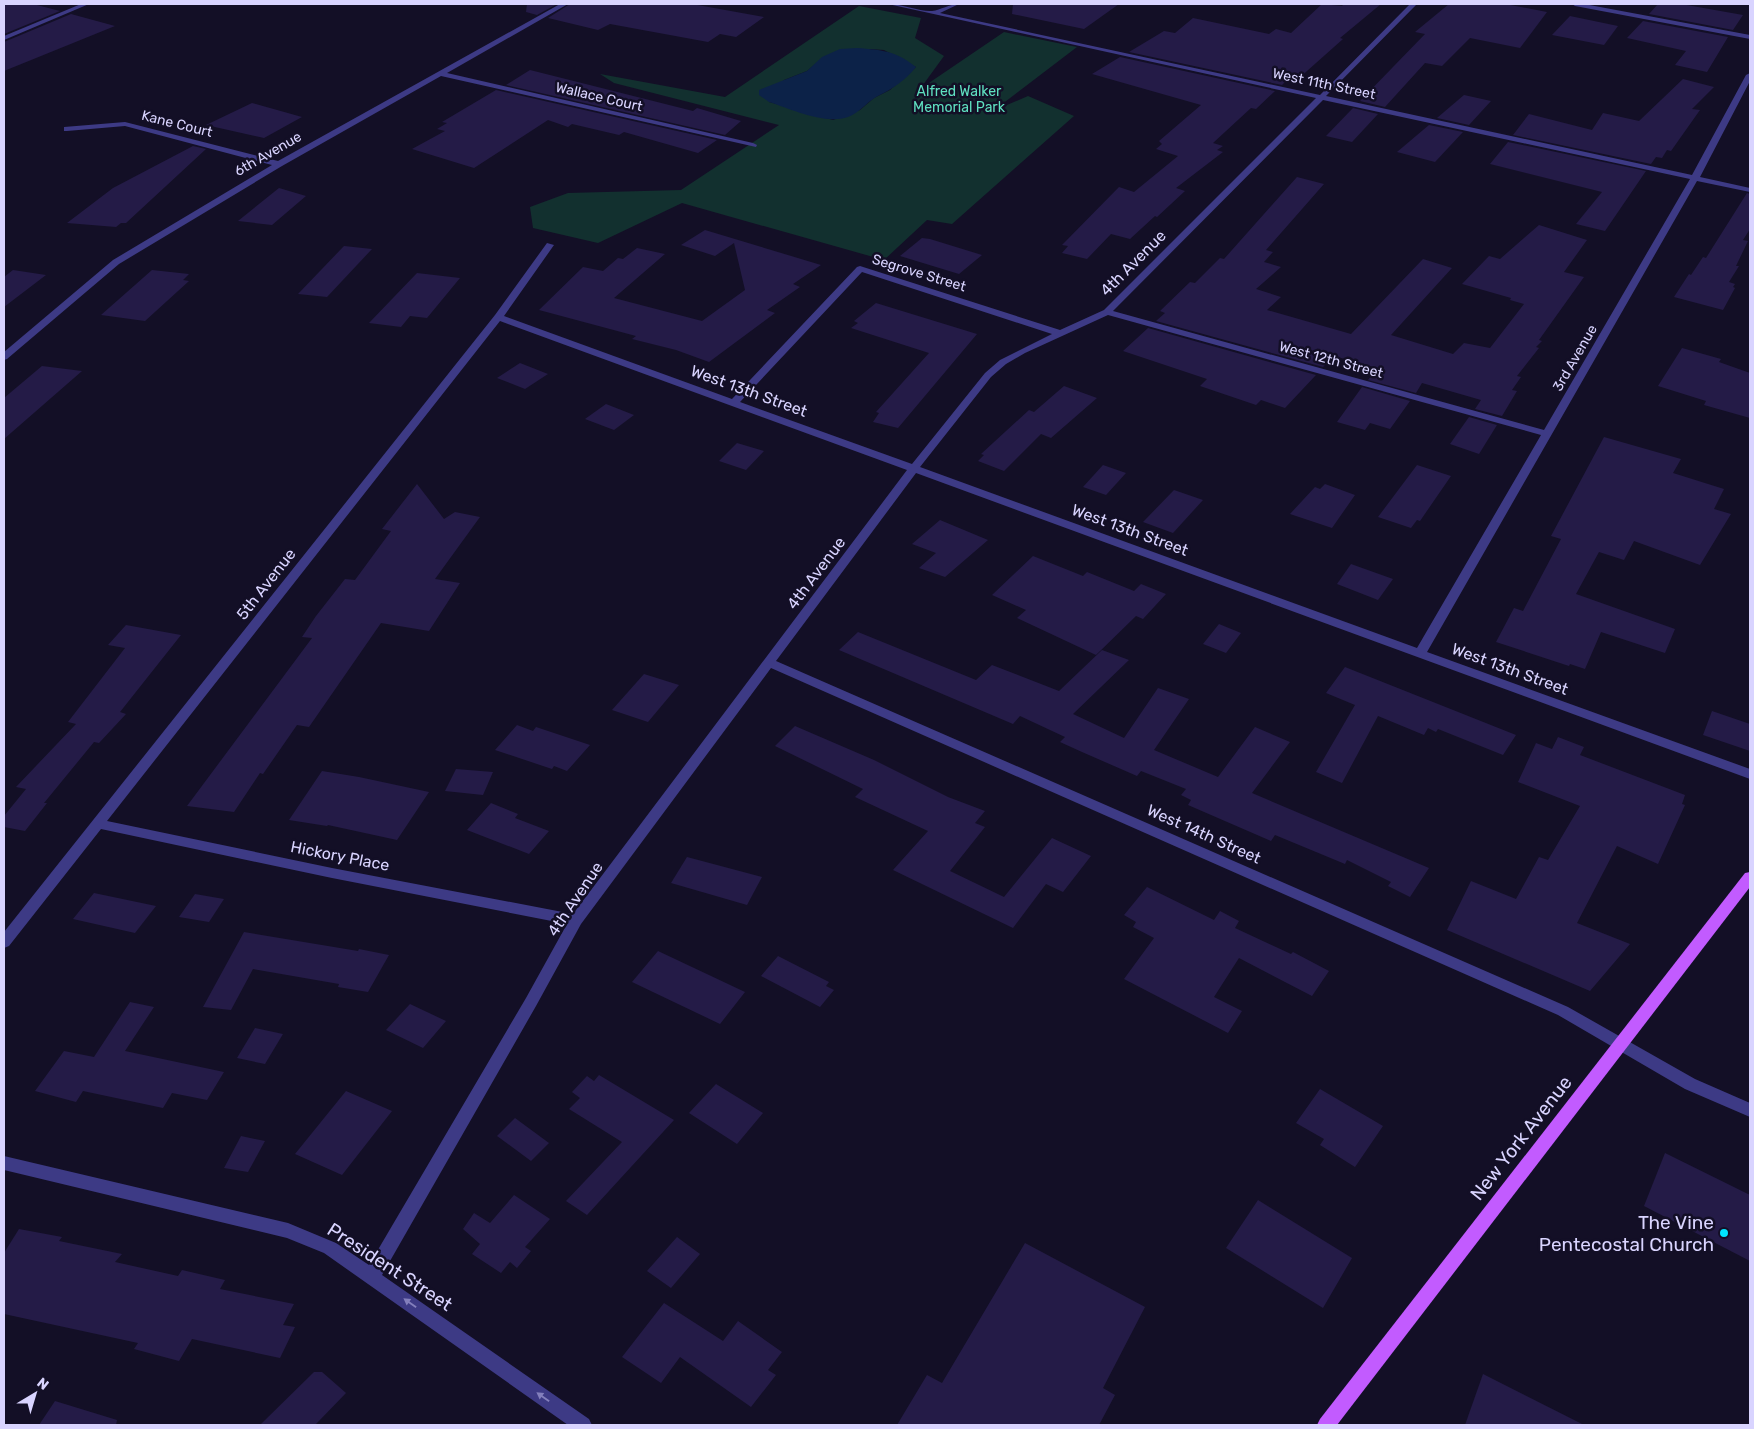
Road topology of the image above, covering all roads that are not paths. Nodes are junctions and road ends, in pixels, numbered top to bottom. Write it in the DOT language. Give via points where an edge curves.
graph roads {
  1 [pos="86,4"];
  2 [pos="565,4"];
  3 [pos="891,4"];
  4 [pos="956,4"];
  5 [pos="1414,4"];
  6 [pos="1575,4"];
  7 [pos="936,12"];
  8 [pos="1750,37"];
  9 [pos="4,38"];
  10 [pos="440,74"];
  11 [pos="1750,75"];
  12 [pos="1321,97"];
  13 [pos="67,129"];
  14 [pos="753,145"];
  15 [pos="279,164"];
  16 [pos="1694,178"];
  17 [pos="1750,190"];
  18 [pos="550,245"];
  19 [pos="1107,312"];
  20 [pos="498,316"];
  21 [pos="1060,333"];
  22 [pos="4,357"];
  23 [pos="734,402"];
  24 [pos="1548,434"];
  25 [pos="914,468"];
  26 [pos="1420,653"];
  27 [pos="769,663"];
  28 [pos="1750,774"];
  29 [pos="98,824"];
  30 [pos="1750,877"];
  31 [pos="576,920"];
  32 [pos="4,942"];
  33 [pos="1621,1044"];
  34 [pos="1750,1110"];
  35 [pos="4,1163"];
  36 [pos="372,1276"];
  37 [pos="583,1425"];
  38 [pos="1326,1425"];
  1 -- 9 [label="street"];
  2 -- 10 [label="street, 6th Avenue"];
  3 -- 7 [label="street, West 11th Street"];
  4 -- 7 [label="street"];
  5 -- 12 [label="street, 4th Avenue"];
  6 -- 8 [label="street"];
  7 -- 12 [label="street, West 11th Street"];
  10 -- 14 [label="street, Wallace Court"];
  10 -- 15 [label="street, 6th Avenue"];
  11 -- 16 [label="street, 3rd Avenue"];
  12 -- 16 [label="street, West 11th Street"];
  12 -- 19 [label="street, 4th Avenue"];
  13 -- 15 [label="street, Kane Court" via="125,124"];
  15 -- 22 [label="street, 6th Avenue" via="116,262"];
  16 -- 17 [label="street, West 11th Street"];
  16 -- 24 [label="street, 3rd Avenue"];
  18 -- 20 [label="street, 5th Avenue"];
  19 -- 21 [label="street, 4th Avenue"];
  19 -- 24 [label="street, West 12th Street"];
  20 -- 23 [label="street, West 13th Street"];
  20 -- 29 [label="street, 5th Avenue"];
  21 -- 23 [label="street, Segrove Street" via="860,269"];
  21 -- 25 [label="street, 4th Avenue" via="1003,362 988,375"];
  23 -- 25 [label="street, West 13th Street"];
  24 -- 26 [label="street, 3rd Avenue"];
  25 -- 26 [label="street, West 13th Street"];
  25 -- 27 [label="street, 4th Avenue"];
  26 -- 28 [label="street, West 13th Street"];
  27 -- 31 [label="street, 4th Avenue"];
  27 -- 33 [label="street, West 14th Street" via="1563,1011"];
  29 -- 31 [label="street, Hickory Place"];
  29 -- 32 [label="street, 5th Avenue"];
  30 -- 33 [label="main road, New York Avenue"];
  31 -- 36 [label="street, 4th Avenue"];
  33 -- 34 [label="street, West 14th Street" via="1690,1084"];
  33 -- 38 [label="main road, New York Avenue"];
  35 -- 36 [label="street, President Street" via="288,1231 330,1248"];
  37 -- 36 [label="street, President Street, one-way"];
}
